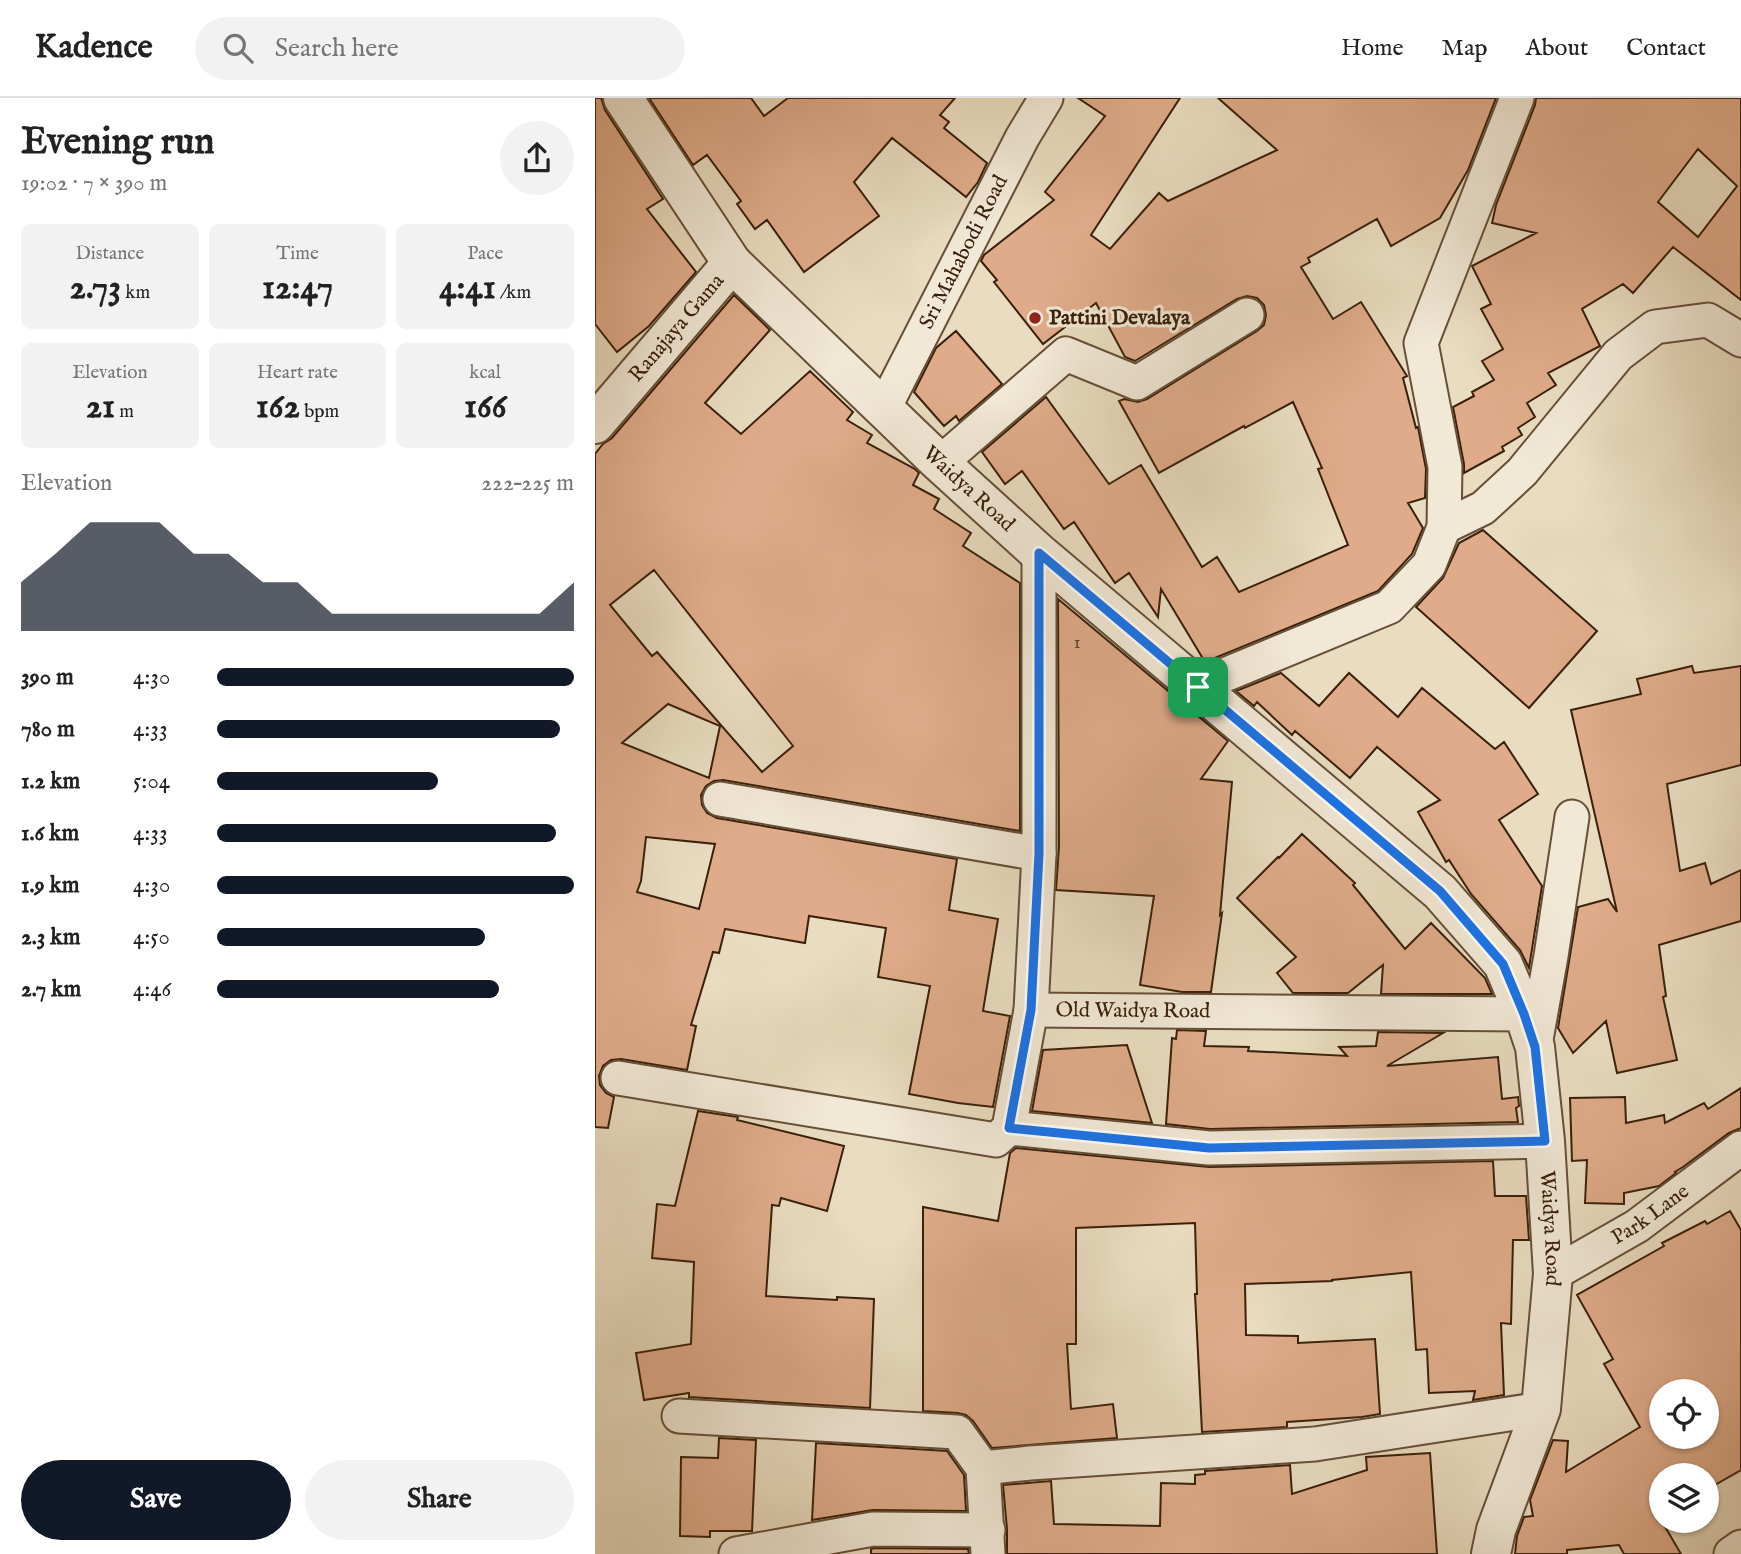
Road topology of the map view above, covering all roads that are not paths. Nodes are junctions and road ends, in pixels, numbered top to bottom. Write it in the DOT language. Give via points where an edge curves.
graph roads {
  1 [pos="622,98"];
  2 [pos="1046,98"];
  3 [pos="1517,98"];
  4 [pos="732,263"];
  5 [pos="1247,315"];
  6 [pos="1741,340"];
  7 [pos="884,408"];
  8 [pos="595,424"];
  9 [pos="940,463"];
  10 [pos="1444,527"];
  11 [pos="1039,553"];
  12 [pos="1198,687"];
  13 [pos="720,799"];
  14 [pos="1571,817"];
  15 [pos="1039,853"];
  16 [pos="1031,1010"];
  17 [pos="1529,1030"];
  18 [pos="618,1078"];
  19 [pos="1009,1128"];
  20 [pos="1545,1141"];
  21 [pos="1741,1148"];
  22 [pos="1553,1274"];
  23 [pos="1541,1409"];
  24 [pos="679,1416"];
  25 [pos="983,1468"];
  26 [pos="988,1542"];
  27 [pos="1741,1547"];
  28 [pos="736,1554"];
  29 [pos="1491,1554"];
  30 [pos="1731,1554"];
  1 -- 4 [label="street, Waidya Road"];
  2 -- 7 [label="street, Sri Mahabodi Road"];
  3 -- 10 [label="street" via="1420,343 1445,467"];
  4 -- 7 [label="street, Waidya Road"];
  4 -- 8 [label="street, Ranajaya Gama"];
  5 -- 9 [label="street" via="1137,383 1066,354"];
  6 -- 10 [label="street" via="1708,320 1655,327 1618,355 1522,472 1483,509"];
  7 -- 9 [label="street, Waidya Road"];
  9 -- 11 [label="street, Waidya Road"];
  10 -- 12 [label="street" via="1429,565 1389,607"];
  11 -- 12 [label="street, Waidya Road"];
  11 -- 15 [label="street, Old Waidya Road"];
  12 -- 17 [label="street, Waidya Road" via="1440,891 1503,964"];
  13 -- 15 [label="street"];
  14 -- 17 [label="street" via="1551,956"];
  15 -- 16 [label="street, Old Waidya Road"];
  16 -- 17 [label="street, Old Waidya Road"];
  16 -- 19 [label="street"];
  17 -- 20 [label="street, Waidya Road"];
  18 -- 19 [label="street" via="996,1140"];
  19 -- 20 [label="street" via="1209,1148"];
  20 -- 22 [label="street, Waidya Road"];
  21 -- 22 [label="street, Park Lane" via="1637,1226"];
  22 -- 23 [label="street, Waidya Road"];
  23 -- 25 [label="street" via="1315,1444"];
  23 -- 29 [label="street, Waidya Road"];
  24 -- 25 [label="street" via="957,1432"];
  25 -- 26 [label="street"];
  26 -- 28 [label="street" via="873,1529"];
  27 -- 30 [label="street"];
}
